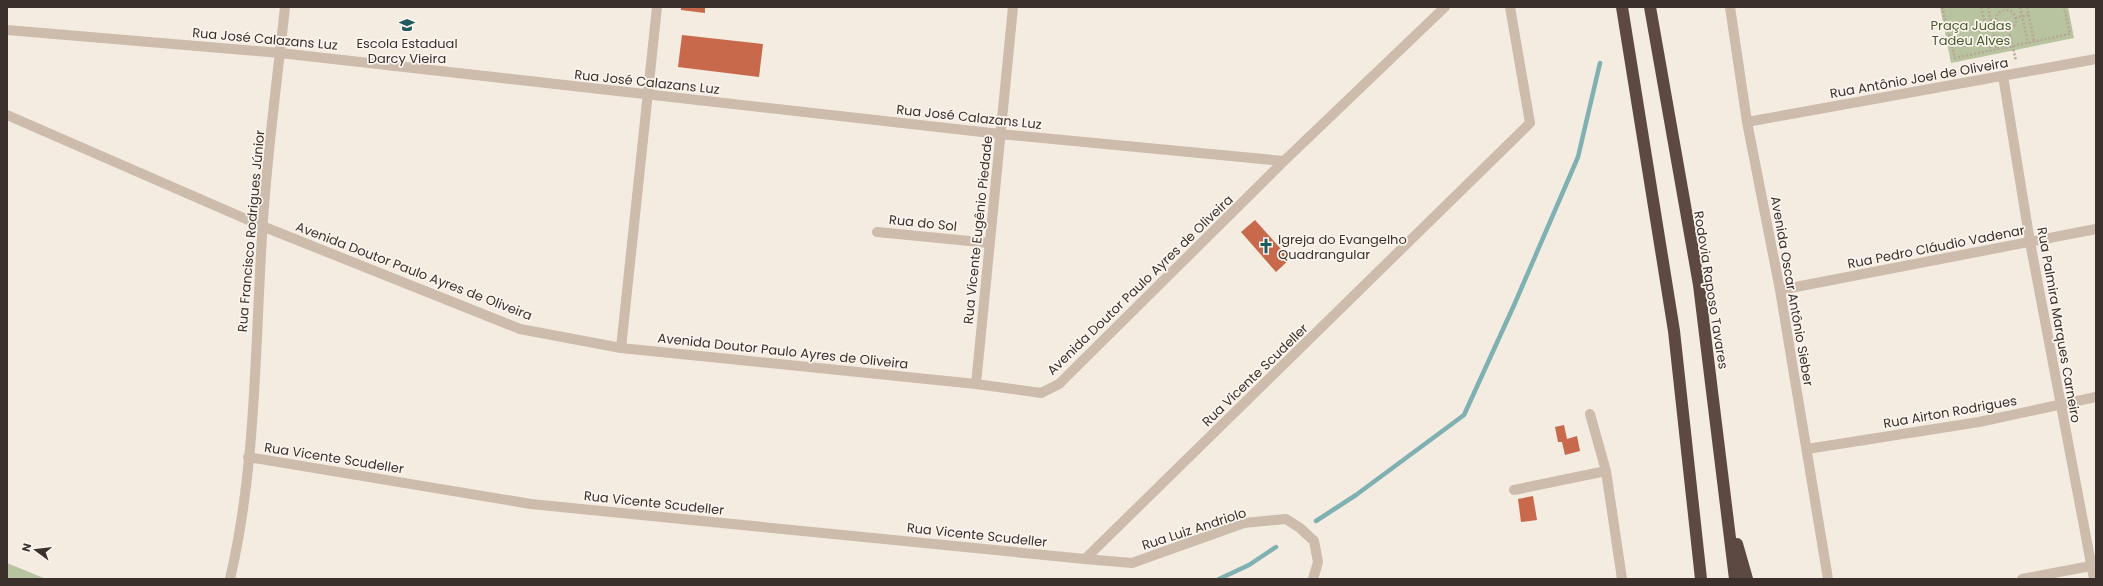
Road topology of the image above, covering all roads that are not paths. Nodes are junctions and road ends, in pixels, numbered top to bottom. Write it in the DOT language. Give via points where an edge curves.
graph roads {
  1 [pos="285,7"];
  2 [pos="657,7"];
  3 [pos="1013,7"];
  4 [pos="1445,7"];
  5 [pos="1510,7"];
  6 [pos="1622,7"];
  7 [pos="1650,7"];
  8 [pos="1730,7"];
  9 [pos="7,30"];
  10 [pos="280,53"];
  11 [pos="2096,59"];
  12 [pos="2003,76"];
  13 [pos="648,95"];
  14 [pos="7,115"];
  15 [pos="1747,122"];
  16 [pos="1000,134"];
  17 [pos="1284,162"];
  18 [pos="262,226"];
  19 [pos="2096,228"];
  20 [pos="876,232"];
  21 [pos="2030,242"];
  22 [pos="990,243"];
  23 [pos="1780,290"];
  24 [pos="621,348"];
  25 [pos="976,384"];
  26 [pos="2096,397"];
  27 [pos="2060,404"];
  28 [pos="1590,414"];
  29 [pos="1807,449"];
  30 [pos="248,457"];
  31 [pos="1606,471"];
  32 [pos="1514,490"];
  33 [pos="1727,509"];
  34 [pos="1085,558"];
  35 [pos="2094,565"];
  36 [pos="230,579"];
  37 [pos="1313,579"];
  38 [pos="1622,579"];
  39 [pos="1702,579"];
  40 [pos="1735,579"];
  41 [pos="1747,579"];
  42 [pos="1828,579"];
  43 [pos="2022,579"];
  44 [pos="2094,579"];
  1 -- 10 [label="street, Rua Francisco Rodrigues Júnior"];
  2 -- 13 [label="street"];
  3 -- 16 [label="street, Rua Vicente Eugênio Piedade"];
  4 -- 17 [label="street, Avenida Doutor Paulo Ayres de Oliveira"];
  5 -- 34 [label="street, Rua Vicente Scudeller" via="1530,123"];
  6 -- 39 [label="highway" via="1674,331"];
  7 -- 33 [label="highway, Rodovia Raposo Tavares" via="1698,285"];
  8 -- 15 [label="street, Avenida Oscar Antônio Sieber"];
  9 -- 10 [label="street, Rua José Calazans Luz"];
  10 -- 13 [label="street, Rua José Calazans Luz"];
  10 -- 18 [label="street, Rua Francisco Rodrigues Júnior"];
  11 -- 12 [label="street, Rua Antônio Joel de Oliveira"];
  12 -- 15 [label="street, Rua Antônio Joel de Oliveira"];
  12 -- 21 [label="street, Rua Palmira Marques Carneiro"];
  13 -- 16 [label="street, Rua José Calazans Luz"];
  13 -- 24 [label="street"];
  14 -- 18 [label="street, Avenida Doutor Paulo Ayres de Oliveira"];
  15 -- 23 [label="street, Avenida Oscar Antônio Sieber"];
  16 -- 17 [label="street, Rua José Calazans Luz"];
  16 -- 22 [label="street, Rua Vicente Eugênio Piedade"];
  17 -- 25 [label="street, Avenida Doutor Paulo Ayres de Oliveira" via="1059,384 1041,393"];
  18 -- 24 [label="street, Avenida Doutor Paulo Ayres de Oliveira" via="520,329"];
  18 -- 30 [label="street, Rua Francisco Rodrigues Júnior"];
  19 -- 21 [label="street, Rua Pedro Cláudio Vadenar"];
  20 -- 22 [label="street, Rua do Sol"];
  21 -- 23 [label="street, Rua Pedro Cláudio Vadenar"];
  21 -- 27 [label="street, Rua Palmira Marques Carneiro"];
  22 -- 25 [label="street, Rua Vicente Eugênio Piedade"];
  23 -- 29 [label="street, Avenida Oscar Antônio Sieber"];
  24 -- 25 [label="street, Avenida Doutor Paulo Ayres de Oliveira"];
  26 -- 27 [label="street, Rua Airton Rodrigues"];
  27 -- 29 [label="street, Rua Airton Rodrigues" via="1978,422"];
  27 -- 35 [label="street, Rua Palmira Marques Carneiro"];
  28 -- 31 [label="street"];
  29 -- 42 [label="street, Avenida Oscar Antônio Sieber"];
  30 -- 34 [label="street, Rua Vicente Scudeller" via="531,504"];
  30 -- 36 [label="street, Rua Francisco Rodrigues Júnior"];
  31 -- 32 [label="street"];
  31 -- 38 [label="street"];
  33 -- 40 [label="highway, Rodovia Raposo Tavares"];
  33 -- 41 [label="highway"];
  34 -- 37 [label="street, Rua Luiz Andriolo" via="1132,563 1244,523 1286,519 1314,541 1318,562"];
  35 -- 43 [label="street"];
  35 -- 44 [label="street, Rua Palmira Marques Carneiro"];
}
